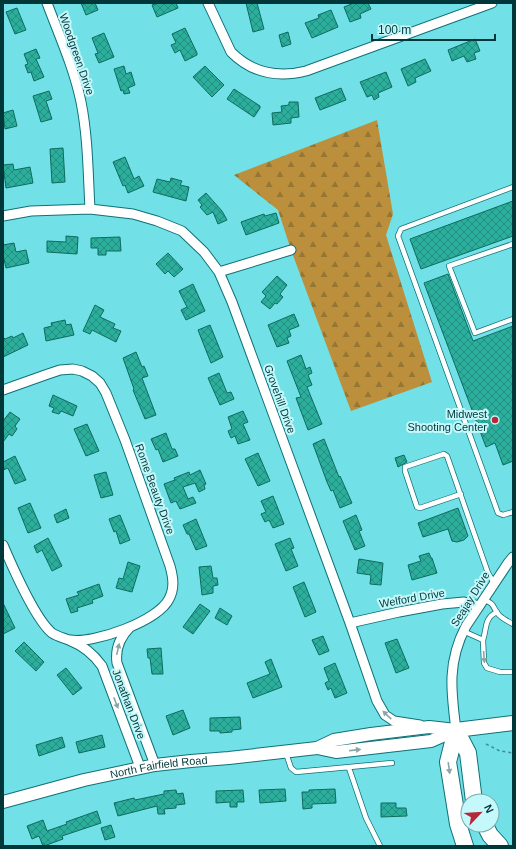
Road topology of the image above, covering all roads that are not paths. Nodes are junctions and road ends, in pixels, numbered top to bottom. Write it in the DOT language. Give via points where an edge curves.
graph roads {
  1 [pos="47,3"];
  2 [pos="208,3"];
  3 [pos="492,3"];
  4 [pos="513,188"];
  5 [pos="90,209"];
  6 [pos="3,216"];
  7 [pos="513,244"];
  8 [pos="291,250"];
  9 [pos="219,272"];
  10 [pos="513,319"];
  11 [pos="3,390"];
  12 [pos="461,494"];
  13 [pos="513,512"];
  14 [pos="3,545"];
  15 [pos="513,557"];
  16 [pos="494,583"];
  17 [pos="481,603"];
  18 [pos="497,612"];
  19 [pos="350,623"];
  20 [pos="134,624"];
  21 [pos="513,624"];
  22 [pos="463,631"];
  23 [pos="70,640"];
  24 [pos="483,640"];
  25 [pos="513,672"];
  26 [pos="513,723"];
  27 [pos="429,727"];
  28 [pos="456,730"];
  29 [pos="317,748"];
  30 [pos="285,751"];
  31 [pos="392,763"];
  32 [pos="155,765"];
  33 [pos="140,767"];
  34 [pos="349,768"];
  35 [pos="473,793"];
  36 [pos="3,802"];
  37 [pos="489,833"];
  38 [pos="380,846"];
  39 [pos="465,846"];
  40 [pos="500,846"];
  1 -- 5 [label="street, Woodgreen Drive" via="81,100 86,130"];
  2 -- 3 [label="street" via="235,56 253,68 284,75 306,71"];
  4 -- 13 [label="lane" via="401,229 398,236 498,513 503,515"];
  5 -- 6 [label="street, Grovehill Drive" via="31,211"];
  5 -- 9 [label="street, Grovehill Drive" via="134,214 182,231 204,252"];
  7 -- 10 [label="lane" via="449,266 475,333"];
  8 -- 9 [label="street"];
  9 -- 19 [label="street, Grovehill Drive"];
  11 -- 20 [label="street, Rome Beauty Drive" via="60,370 73,369 92,376 103,387 125,440 173,577 172,592 165,605 156,613"];
  12 -- 12 [label="lane" via="444,454 405,467 404,471 417,507"];
  12 -- 16 [label="lane" via="488,573"];
  14 -- 23 [label="street, Jonathan Drive" via="28,598 46,626 58,637"];
  15 -- 16 [label="street, Seajay Drive"];
  16 -- 17 [label="street, Seajay Drive"];
  17 -- 18 [label="lane" via="491,603"];
  17 -- 19 [label="street, Welford Drive" via="442,604"];
  17 -- 22 [label="street, Seajay Drive"];
  18 -- 21 [label="lane"];
  18 -- 24 [label="lane" via="488,619"];
  27 -- 19 [label="street, Grovehill Drive, one-way" via="394,721 385,715 377,701"];
  20 -- 23 [label="street, Rome Beauty Drive" via="92,640"];
  32 -- 20 [label="street, Jonathan Drive, one-way" via="116,663 120,641"];
  22 -- 24 [label="lane"];
  22 -- 28 [label="street, Seajay Drive" via="452,665 452,701"];
  23 -- 33 [label="street, Jonathan Drive, one-way" via="88,651 102,666"];
  24 -- 25 [label="lane, one-way" via="484,663 487,668"];
  26 -- 28 [label="main road, North Fairfield Road"];
  27 -- 28 [label="main road, North Fairfield Road"];
  27 -- 29 [label="main road, North Fairfield Road" via="334,740"];
  29 -- 28 [label="main road, North Fairfield Road, one-way" via="336,752 431,741"];
  28 -- 35 [label="highway" via="468,753"];
  28 -- 39 [label="highway, one-way" via="448,762 458,824"];
  29 -- 30 [label="main road, North Fairfield Road"];
  30 -- 32 [label="main road, North Fairfield Road"];
  30 -- 34 [label="lane" via="291,768 296,772"];
  31 -- 34 [label="lane"];
  32 -- 33 [label="main road, North Fairfield Road"];
  33 -- 36 [label="main road, North Fairfield Road"];
  34 -- 38 [label="lane" via="366,818"];
  37 -- 40 [label="highway"];
}
